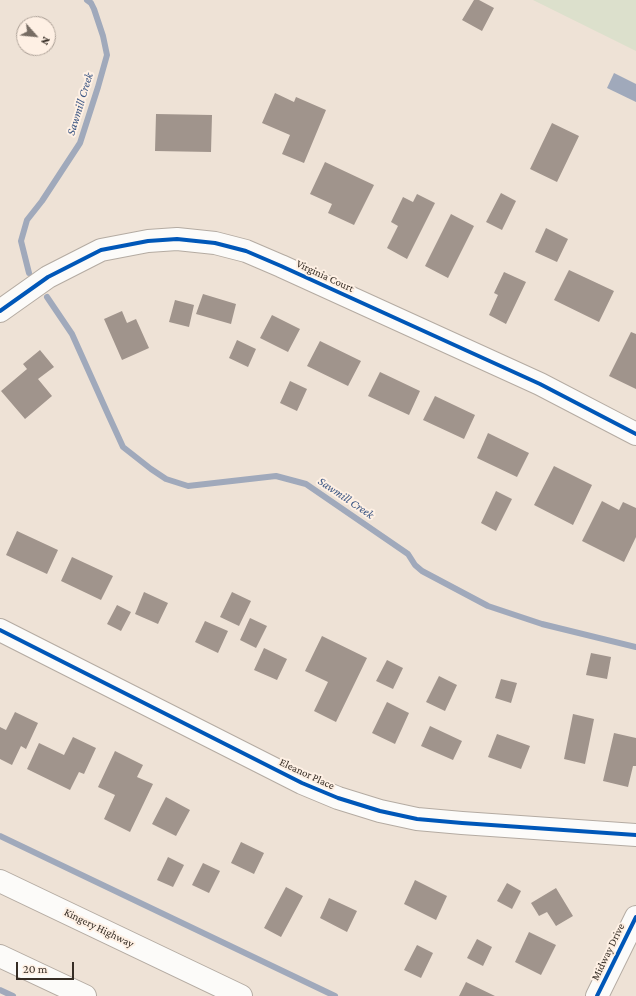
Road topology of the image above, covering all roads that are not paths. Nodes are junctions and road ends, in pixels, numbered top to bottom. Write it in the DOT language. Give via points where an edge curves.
graph roads {
  1 [pos="0,311"];
  2 [pos="636,434"];
  3 [pos="0,630"];
  4 [pos="636,835"];
  5 [pos="0,881"];
  6 [pos="636,917"];
  7 [pos="0,956"];
  8 [pos="85,996"];
  9 [pos="241,996"];
  10 [pos="597,996"];
  1 -- 2 [label="main road, Virginia Court" via="48,277 101,250 148,241 177,239 215,242 246,251 281,266 540,384"];
  3 -- 4 [label="main road, Eleanor Place" via="302,783 338,798 380,811 417,818"];
  5 -- 9 [label="main road, Kingery Highway"];
  6 -- 10 [label="main road, Midway Drive"];
  7 -- 8 [label="main road"];
}
